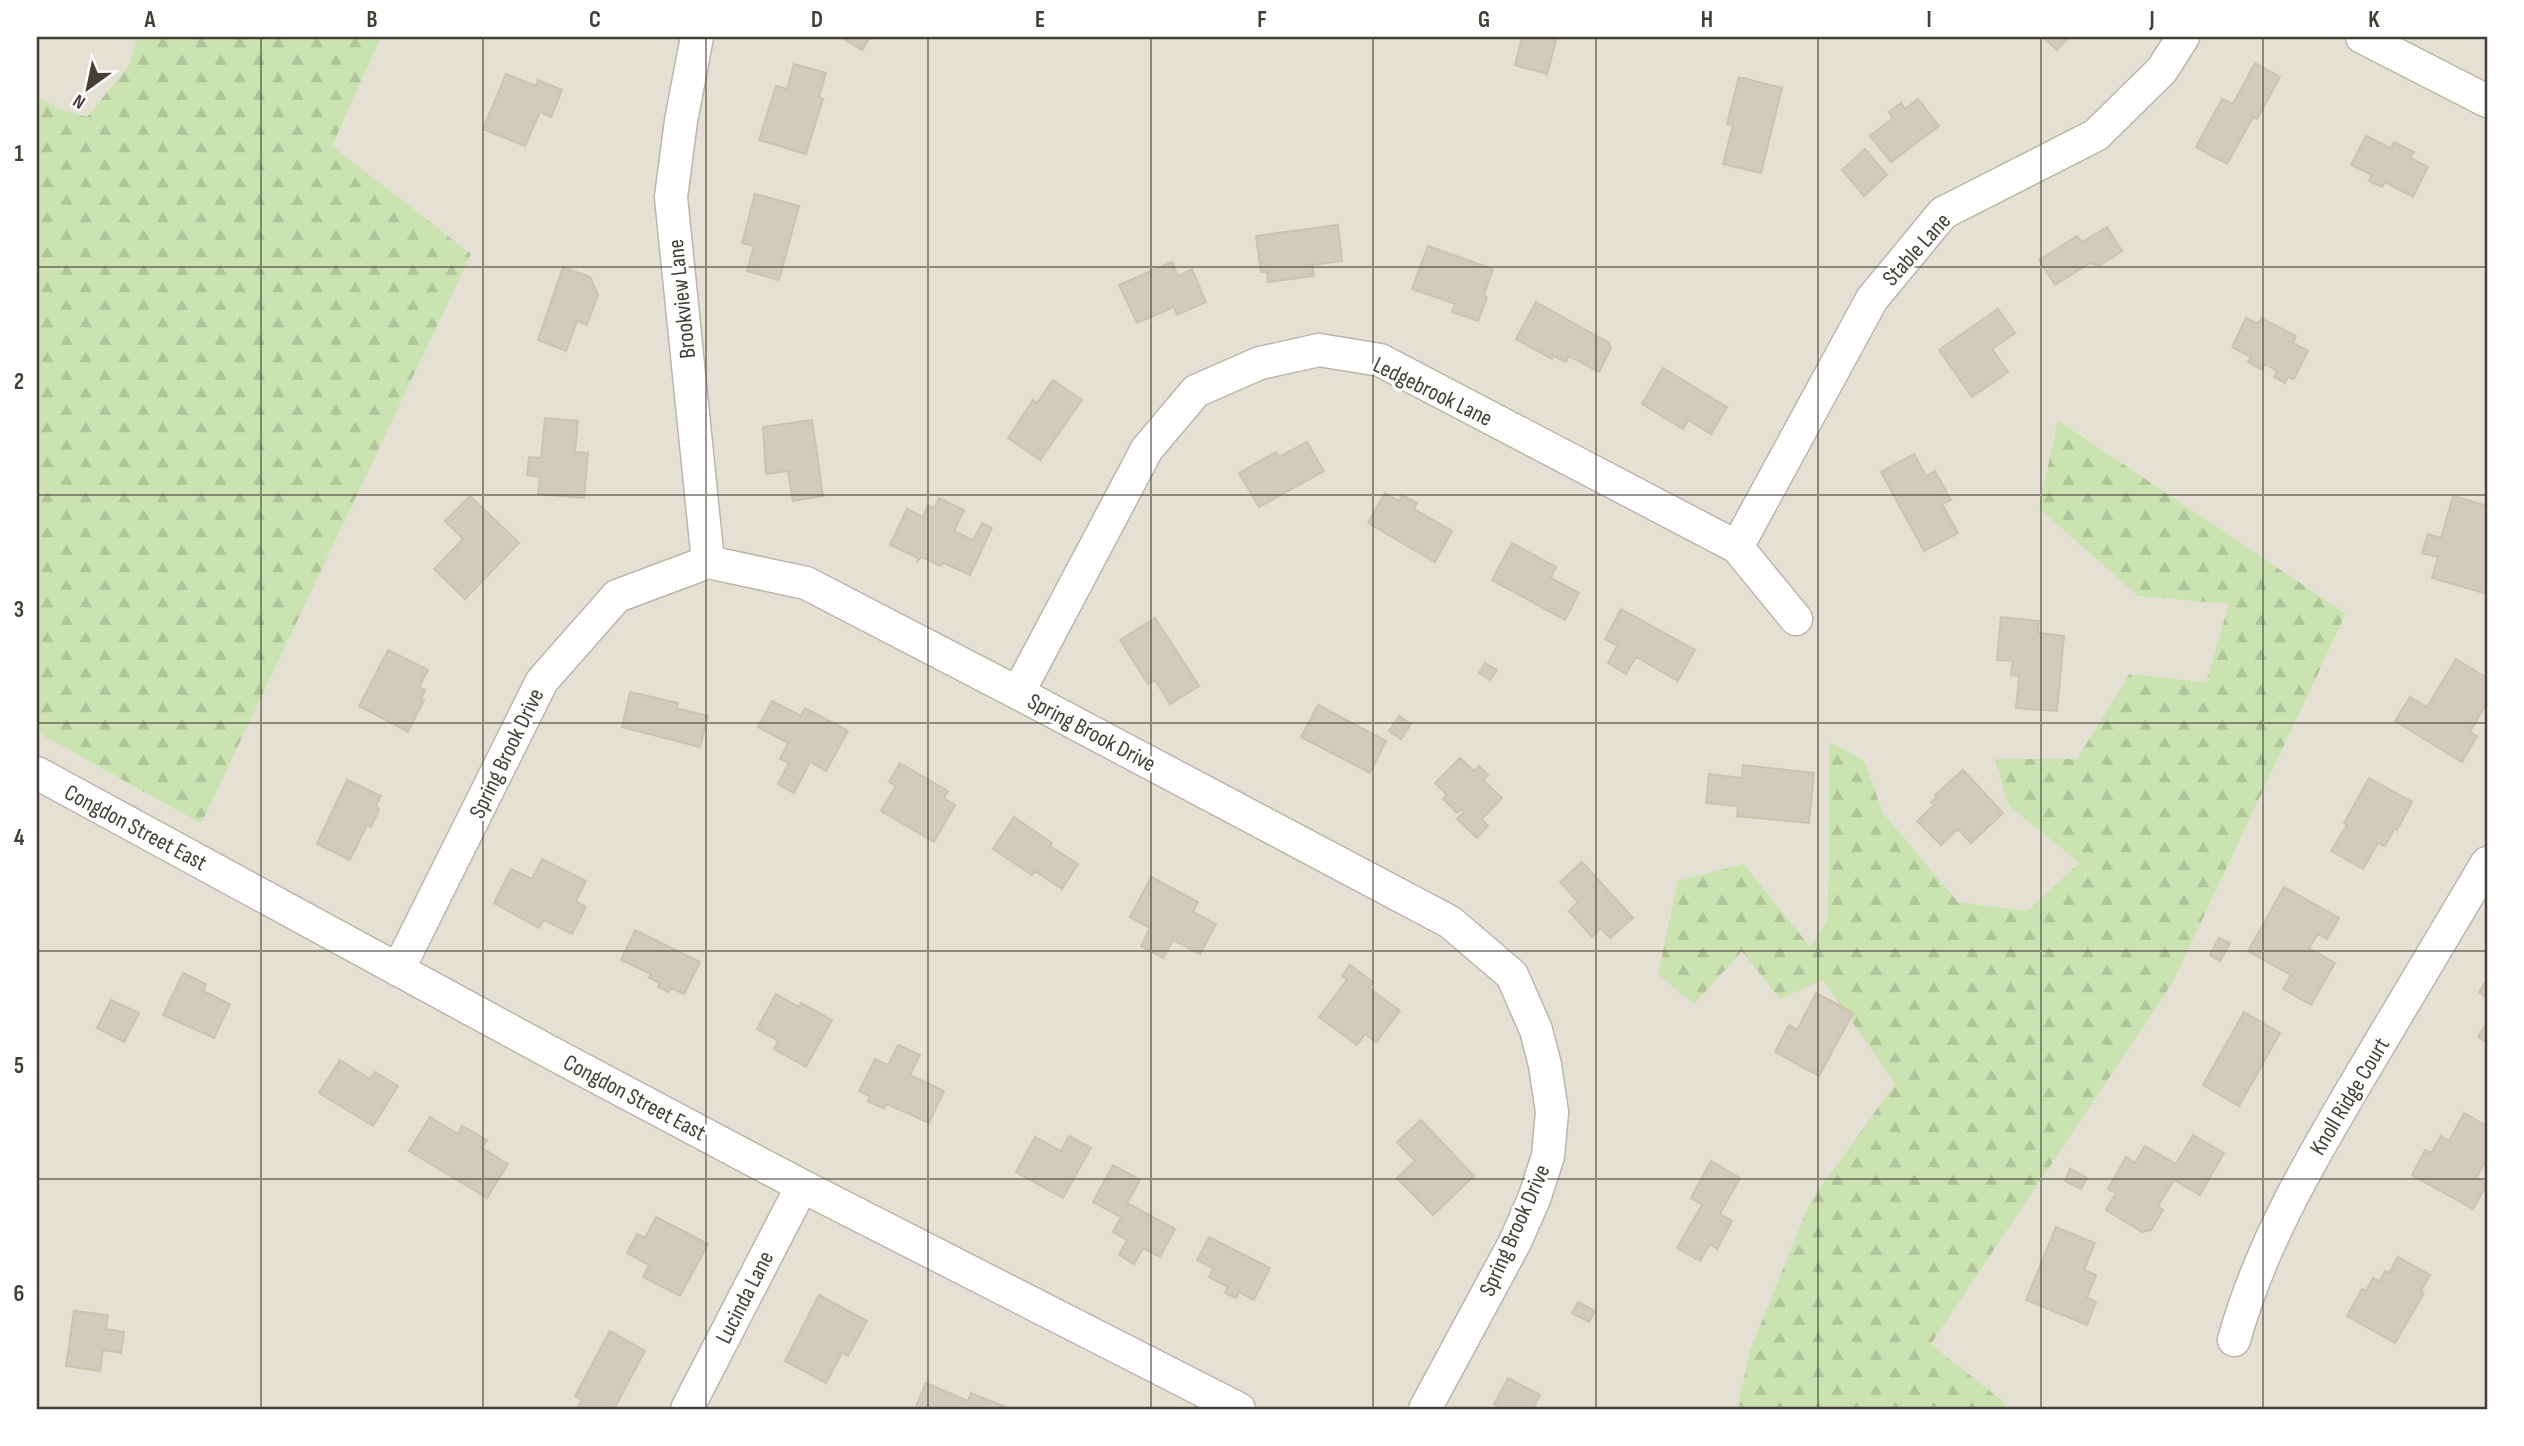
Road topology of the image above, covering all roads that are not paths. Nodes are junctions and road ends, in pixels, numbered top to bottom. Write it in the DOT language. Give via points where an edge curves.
graph roads {
  1 [pos="697,37"];
  2 [pos="2183,37"];
  3 [pos="2362,37"];
  4 [pos="2487,101"];
  5 [pos="1737,547"];
  6 [pos="708,562"];
  7 [pos="1796,619"];
  8 [pos="1018,693"];
  9 [pos="37,773"];
  10 [pos="2487,863"];
  11 [pos="398,970"];
  12 [pos="802,1186"];
  13 [pos="2234,1340"];
  14 [pos="1235,1408"];
  15 [pos="687,1409"];
  16 [pos="1425,1409"];
  1 -- 6 [label="street, Brookview Lane" via="671,197"];
  2 -- 5 [label="street, Stable Lane" via="2162,70 2096,135 1943,213 1872,299"];
  3 -- 4 [label="street"];
  5 -- 7 [label="street, Ledgebrook Lane"];
  5 -- 8 [label="street, Ledgebrook Lane" via="1380,360 1319,350 1260,363 1196,391 1147,449"];
  6 -- 8 [label="street, Spring Brook Drive" via="806,583"];
  6 -- 11 [label="street, Spring Brook Drive" via="617,596 542,681"];
  8 -- 16 [label="street, Spring Brook Drive" via="1450,922 1512,975 1536,1030 1545,1065 1552,1112 1548,1156 1514,1242"];
  9 -- 11 [label="street, Congdon Street East"];
  10 -- 13 [label="street, Knoll Ridge Court" via="2303,1173 2260,1261"];
  11 -- 12 [label="street, Congdon Street East"];
  12 -- 14 [label="street, Congdon Street East"];
  12 -- 15 [label="street, Lucinda Lane"];
}
